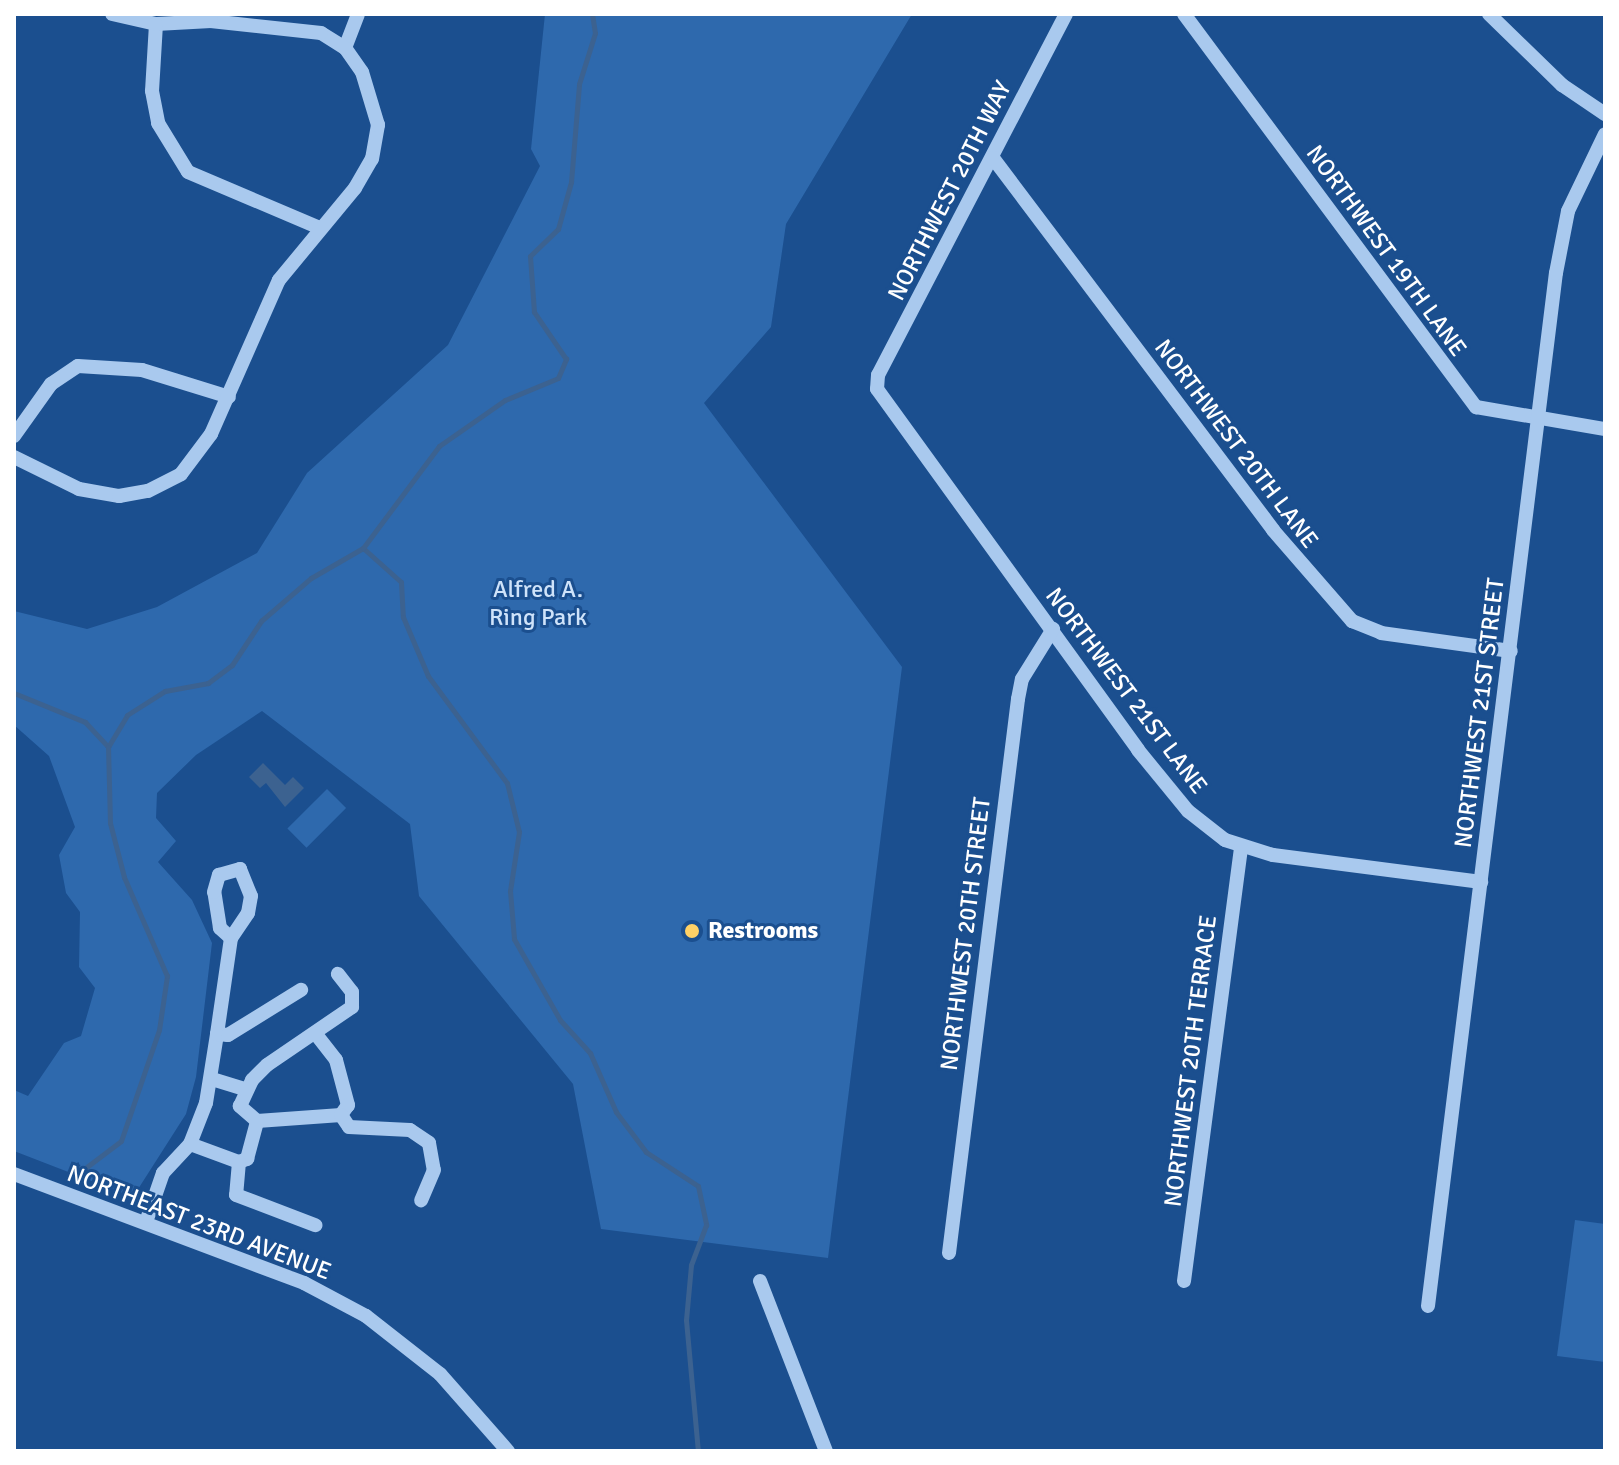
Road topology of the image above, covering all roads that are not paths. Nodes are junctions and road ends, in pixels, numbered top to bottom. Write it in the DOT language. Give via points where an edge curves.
graph roads {
  1 [pos="112,14"];
  2 [pos="358,14"];
  3 [pos="1066,14"];
  4 [pos="1184,14"];
  5 [pos="1489,14"];
  6 [pos="156,24"];
  7 [pos="345,48"];
  8 [pos="1605,114"];
  9 [pos="1605,134"];
  10 [pos="993,158"];
  11 [pos="320,228"];
  12 [pos="877,389"];
  13 [pos="229,397"];
  14 [pos="1539,421"];
  15 [pos="1605,429"];
  16 [pos="14,436"];
  17 [pos="14,457"];
  18 [pos="1053,629"];
  19 [pos="1511,651"];
  20 [pos="1241,847"];
  21 [pos="1481,882"];
  22 [pos="231,938"];
  23 [pos="338,974"];
  24 [pos="301,990"];
  25 [pos="315,1033"];
  26 [pos="217,1034"];
  27 [pos="212,1079"];
  28 [pos="244,1089"];
  29 [pos="341,1115"];
  30 [pos="257,1121"];
  31 [pos="190,1144"];
  32 [pos="239,1162"];
  33 [pos="19,1178"];
  34 [pos="421,1200"];
  35 [pos="146,1222"];
  36 [pos="315,1225"];
  37 [pos="949,1253"];
  38 [pos="760,1281"];
  39 [pos="1184,1281"];
  40 [pos="1428,1306"];
  41 [pos="508,1451"];
  42 [pos="826,1451"];
  1 -- 6 [label="street"];
  2 -- 7 [label="street"];
  3 -- 10 [label="street, NORTHWEST 20TH WAY"];
  4 -- 14 [label="street, NORTHWEST 19TH LANE" via="1476,407"];
  5 -- 8 [label="street" via="1562,85"];
  6 -- 7 [label="street" via="276,27 321,33"];
  6 -- 11 [label="street" via="152,91 158,123 188,172"];
  7 -- 11 [label="street" via="362,72 378,125 372,159"];
  9 -- 14 [label="street, NORTHWEST 21ST STREET" via="1568,211"];
  10 -- 12 [label="street, NORTHWEST 20TH WAY" via="878,375"];
  10 -- 19 [label="street, NORTHWEST 20TH LANE" via="1273,530 1352,621 1393,636"];
  11 -- 13 [label="street" via="279,280"];
  12 -- 18 [label="street, NORTHWEST 21ST LANE"];
  13 -- 16 [label="street" via="142,370 78,366 51,384"];
  13 -- 17 [label="street" via="211,434 181,474 148,491 119,496 79,489"];
  14 -- 15 [label="street, NORTHWEST 19TH LANE"];
  14 -- 19 [label="street, NORTHWEST 21ST STREET"];
  18 -- 20 [label="street, NORTHWEST 21ST LANE" via="1188,811"];
  18 -- 37 [label="street, NORTHWEST 20TH STREET" via="1022,679 1018,699"];
  19 -- 21 [label="street, NORTHWEST 21ST STREET"];
  20 -- 21 [label="street, NORTHWEST 21ST LANE"];
  20 -- 39 [label="street, NORTHWEST 20TH TERRACE"];
  21 -- 40 [label="street, NORTHWEST 21ST STREET"];
  22 -- 26 [label="street"];
  23 -- 25 [label="street" via="352,992 352,1007"];
  24 -- 26 [label="street" via="228,1035"];
  25 -- 28 [label="street" via="267,1065"];
  25 -- 29 [label="street" via="344,1081 348,1105"];
  26 -- 27 [label="street"];
  27 -- 28 [label="street"];
  27 -- 31 [label="street"];
  28 -- 30 [label="street" via="240,1106"];
  29 -- 30 [label="street"];
  29 -- 34 [label="street" via="349,1127 410,1130 429,1143 434,1170"];
  30 -- 32 [label="street" via="247,1159"];
  31 -- 32 [label="street"];
  31 -- 35 [label="street" via="163,1173"];
  32 -- 36 [label="street" via="236,1195"];
  33 -- 35 [label="street, NORTHEAST 23RD AVENUE"];
  35 -- 41 [label="street, NORTHEAST 23RD AVENUE" via="304,1283 366,1316 464,1399"];
  38 -- 42 [label="street"];
}
